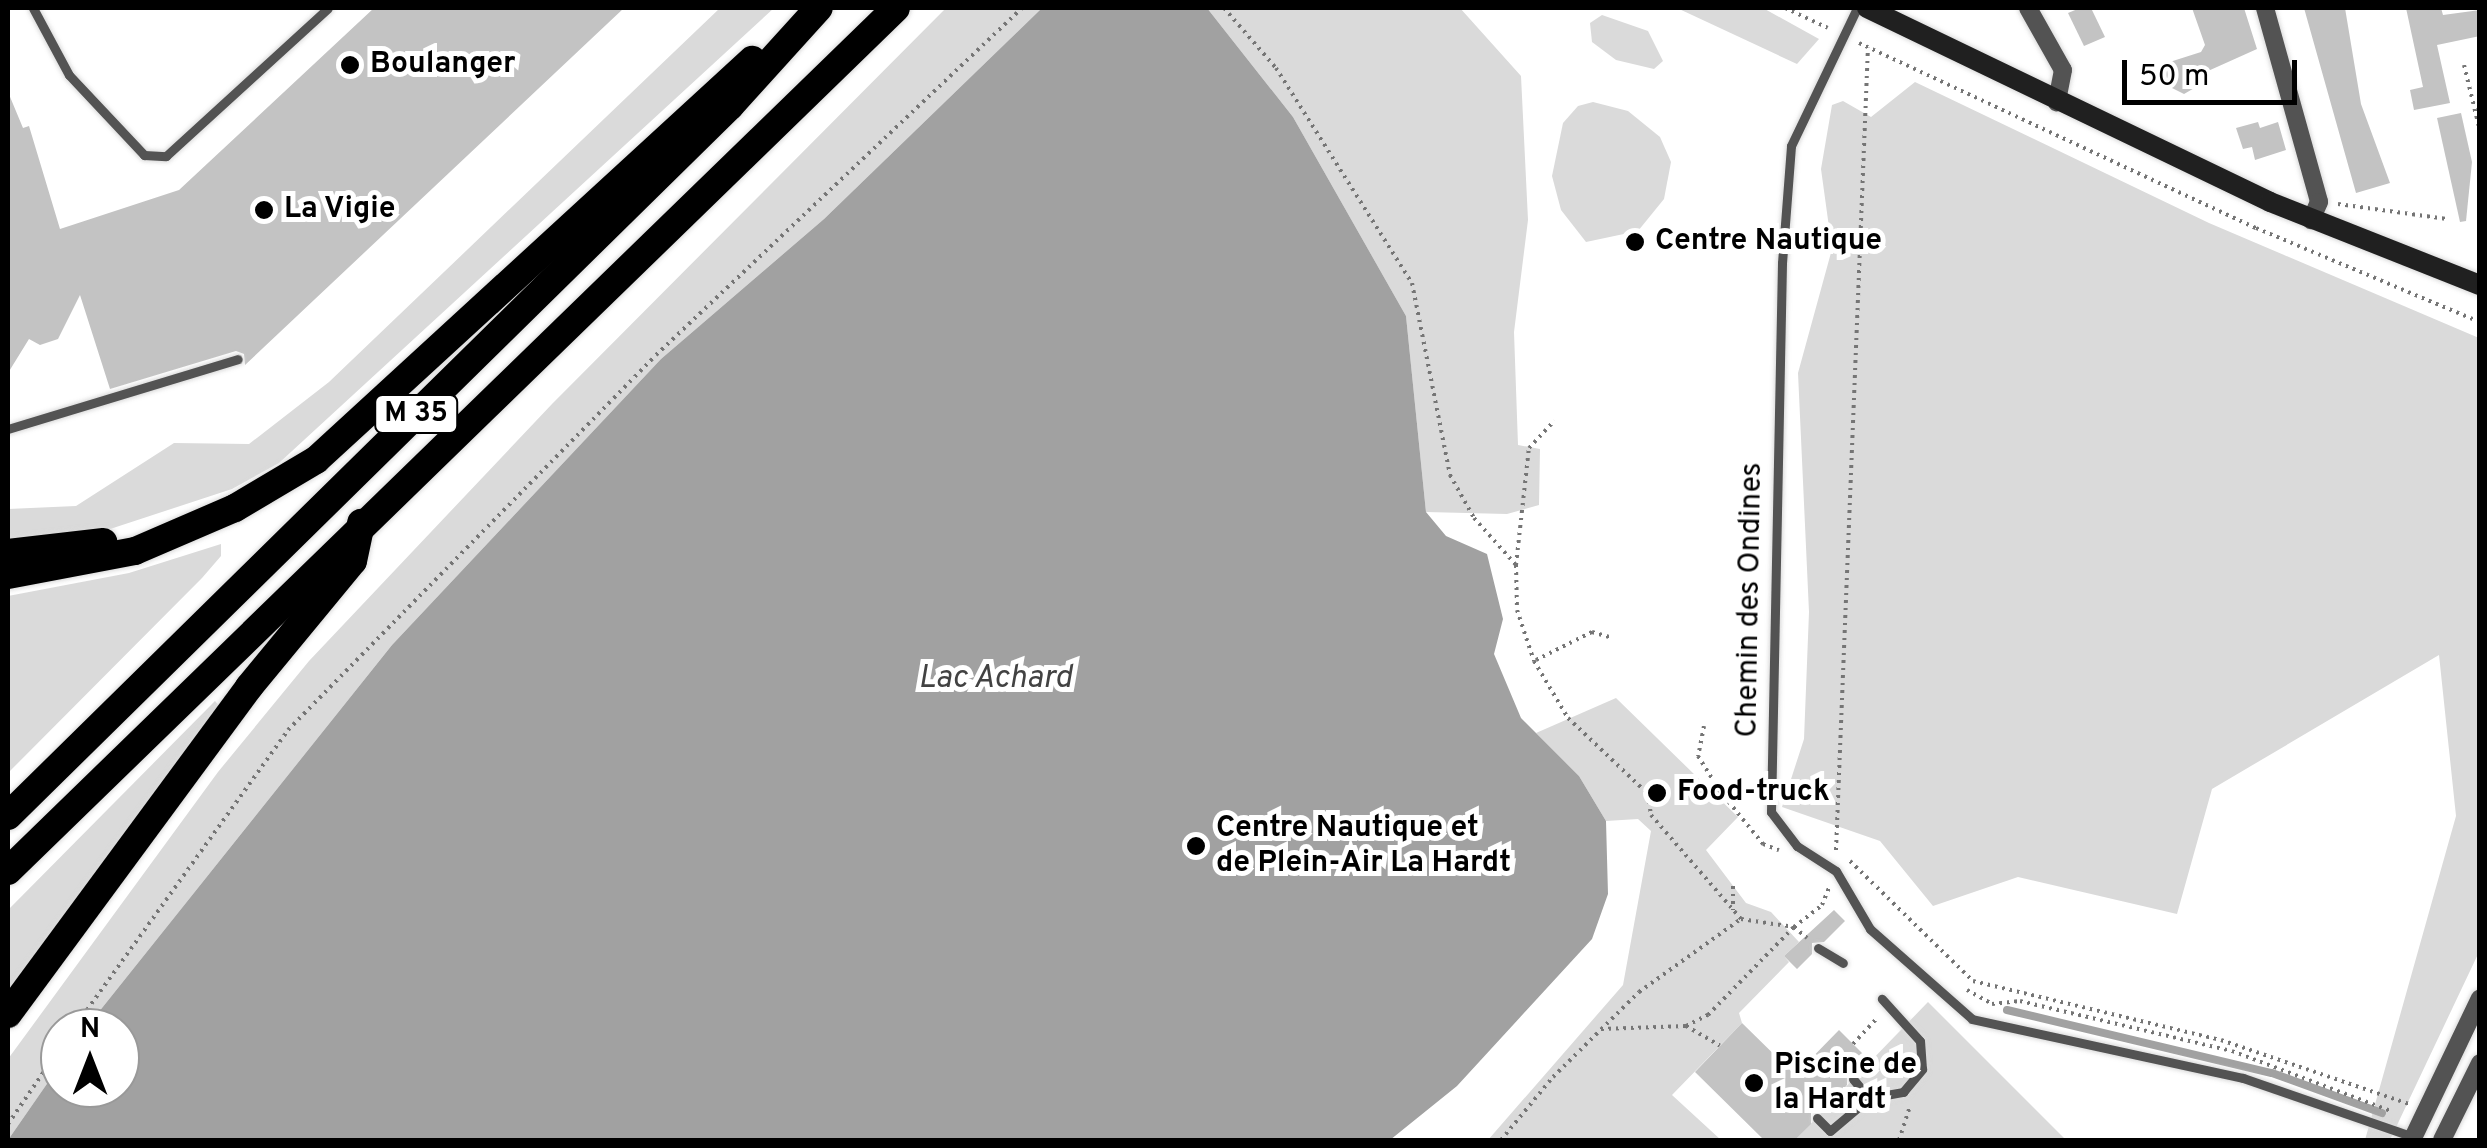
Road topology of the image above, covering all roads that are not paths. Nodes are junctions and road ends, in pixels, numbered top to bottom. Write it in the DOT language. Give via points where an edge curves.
graph roads {
  1 [pos="328,8"];
  2 [pos="817,8"];
  3 [pos="896,8"];
  4 [pos="1857,8"];
  5 [pos="1867,8"];
  6 [pos="2028,8"];
  7 [pos="2265,8"];
  8 [pos="39,11"];
  9 [pos="2057,102"];
  10 [pos="2312,220"];
  11 [pos="2433,266"];
  12 [pos="2480,275"];
  13 [pos="2480,285"];
  14 [pos="238,359"];
  15 [pos="8,429"];
  16 [pos="362,521"];
  17 [pos="169,538"];
  18 [pos="8,552"];
  19 [pos="8,575"];
  20 [pos="8,816"];
  21 [pos="8,870"];
  22 [pos="1818,948"];
  23 [pos="1843,963"];
  24 [pos="2480,998"];
  25 [pos="1882,1000"];
  26 [pos="8,1014"];
  27 [pos="2480,1063"];
  28 [pos="1853,1080"];
  29 [pos="1869,1098"];
  30 [pos="1817,1118"];
  31 [pos="2415,1140"];
  32 [pos="2442,1140"];
  1 -- 8 [label="lane" via="166,156 144,155 68,75"];
  2 -- 17 [label="highway" via="661,137 316,460"];
  2 -- 20 [label="highway, M 35" via="730,106"];
  3 -- 16 [label="highway, M 35"];
  4 -- 31 [label="lane, Chemin des Ondines" via="1791,146 1782,263 1772,812 1797,846 1836,870 1870,929 1972,1018 2244,1078"];
  5 -- 9 [label="main road"];
  6 -- 9 [label="street" via="2063,70"];
  7 -- 10 [label="street" via="2320,202"];
  9 -- 10 [label="main road"];
  10 -- 11 [label="main road"];
  11 -- 12 [label="main road"];
  11 -- 13 [label="main road"];
  14 -- 15 [label="lane"];
  16 -- 21 [label="highway, M 35"];
  16 -- 26 [label="highway" via="353,561 249,687"];
  17 -- 18 [label="highway"];
  17 -- 19 [label="highway" via="94,562"];
  22 -- 23 [label="lane"];
  24 -- 31 [label="street"];
  25 -- 29 [label="lane" via="1920,1041 1916,1082 1904,1092"];
  27 -- 32 [label="street"];
  28 -- 29 [label="lane"];
  29 -- 30 [label="lane" via="1830,1131"];
}
